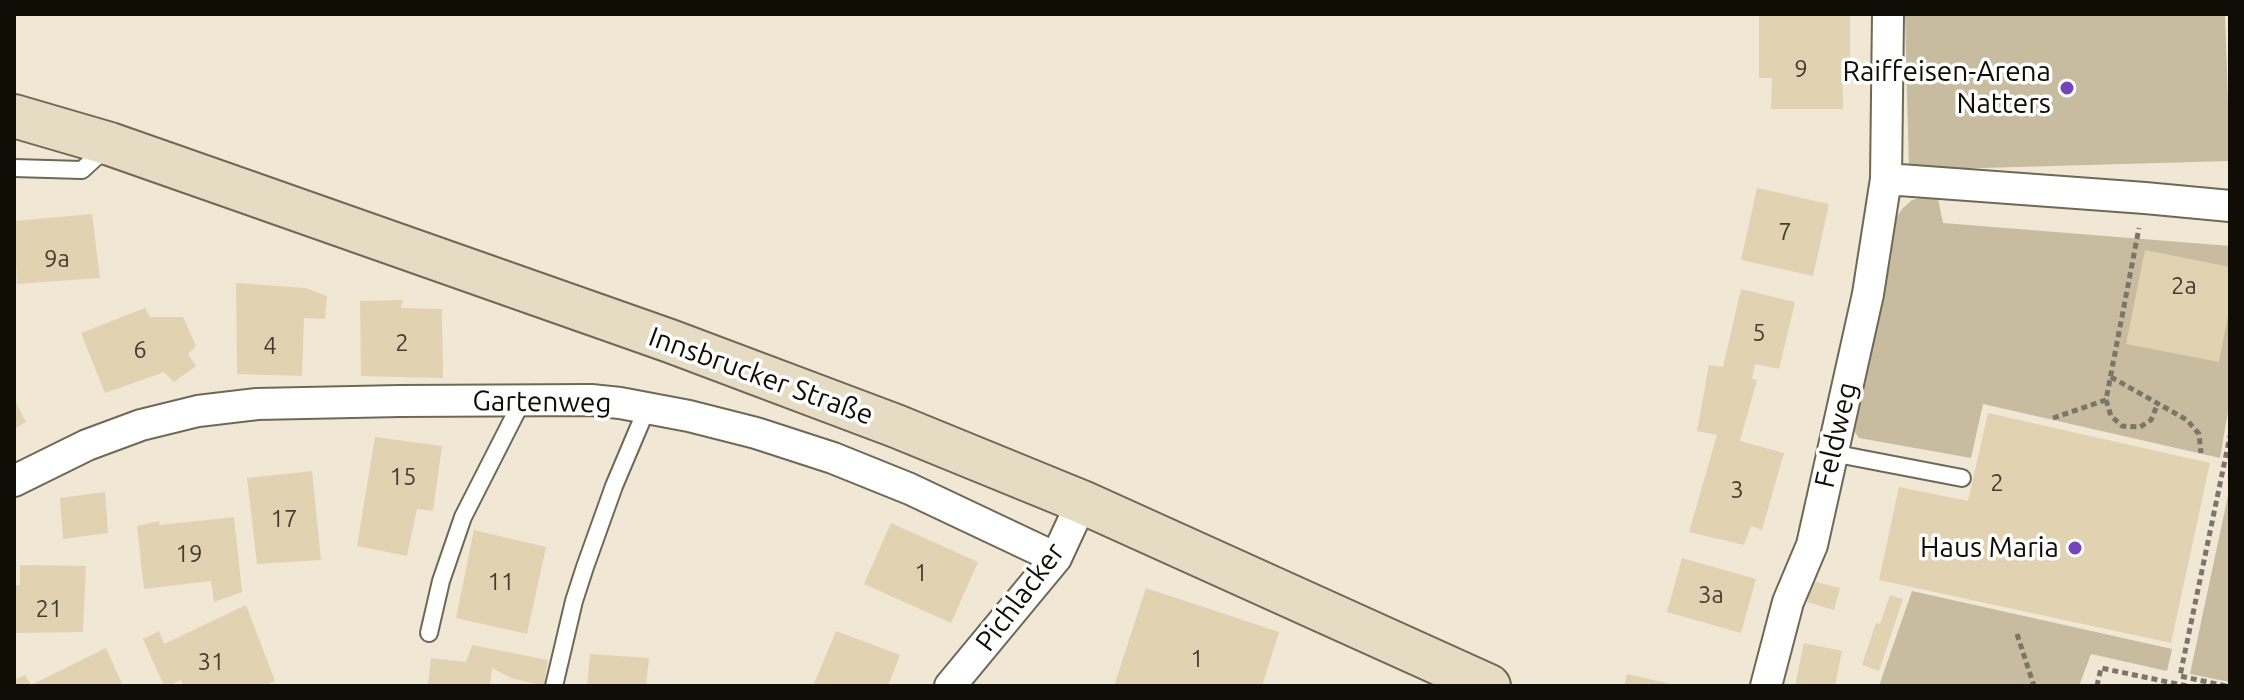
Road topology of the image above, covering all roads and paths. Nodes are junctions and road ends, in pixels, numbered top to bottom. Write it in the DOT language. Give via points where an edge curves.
graph roads {
  1 [pos="1888,14"];
  2 [pos="14,116"];
  3 [pos="110,144"];
  4 [pos="14,168"];
  5 [pos="1886,179"];
  6 [pos="2145,198"];
  7 [pos="2230,206"];
  8 [pos="2111,377"];
  9 [pos="2106,400"];
  10 [pos="522,401"];
  11 [pos="2158,403"];
  12 [pos="647,408"];
  13 [pos="2053,418"];
  14 [pos="2230,436"];
  15 [pos="1832,453"];
  16 [pos="2201,453"];
  17 [pos="1962,478"];
  18 [pos="14,481"];
  19 [pos="1082,502"];
  20 [pos="1056,558"];
  21 [pos="429,633"];
  22 [pos="2017,634"];
  23 [pos="953,685"];
  24 [pos="554,686"];
  25 [pos="1489,686"];
  26 [pos="1766,686"];
  27 [pos="2034,686"];
  28 [pos="2097,686"];
  29 [pos="2187,686"];
  30 [pos="2226,686"];
  1 -- 5 [label="street, Feldweg"];
  2 -- 3 [label="street, Innsbrucker Straße"];
  3 -- 4 [label="lane" via="82,170"];
  3 -- 19 [label="street, Innsbrucker Straße" via="684,347"];
  5 -- 6 [label="street"];
  5 -- 15 [label="street, Feldweg" via="1868,294"];
  6 -- 7 [label="street"];
  6 -- 8 [label="path"];
  8 -- 9 [label="path"];
  8 -- 11 [label="path"];
  9 -- 11 [label="path" via="2111,416 2122,426 2140,427 2151,420"];
  9 -- 13 [label="path"];
  10 -- 12 [label="street, Gartenweg" via="591,400"];
  10 -- 18 [label="street, Gartenweg" via="257,404 198,411 101,440"];
  10 -- 21 [label="lane" via="463,517"];
  11 -- 16 [label="path" via="2187,420 2199,434"];
  12 -- 20 [label="street, Gartenweg" via="756,433 833,458"];
  12 -- 24 [label="lane" via="585,567"];
  14 -- 30 [label="path" via="2180,676"];
  15 -- 17 [label="lane"];
  15 -- 26 [label="street, Feldweg" via="1812,545 1788,602"];
  19 -- 20 [label="street, Pichlacker"];
  19 -- 25 [label="street, Innsbrucker Straße"];
  20 -- 23 [label="street, Pichlacker"];
  22 -- 27 [label="path"];
  28 -- 29 [label="path" via="2101,668"];
}
